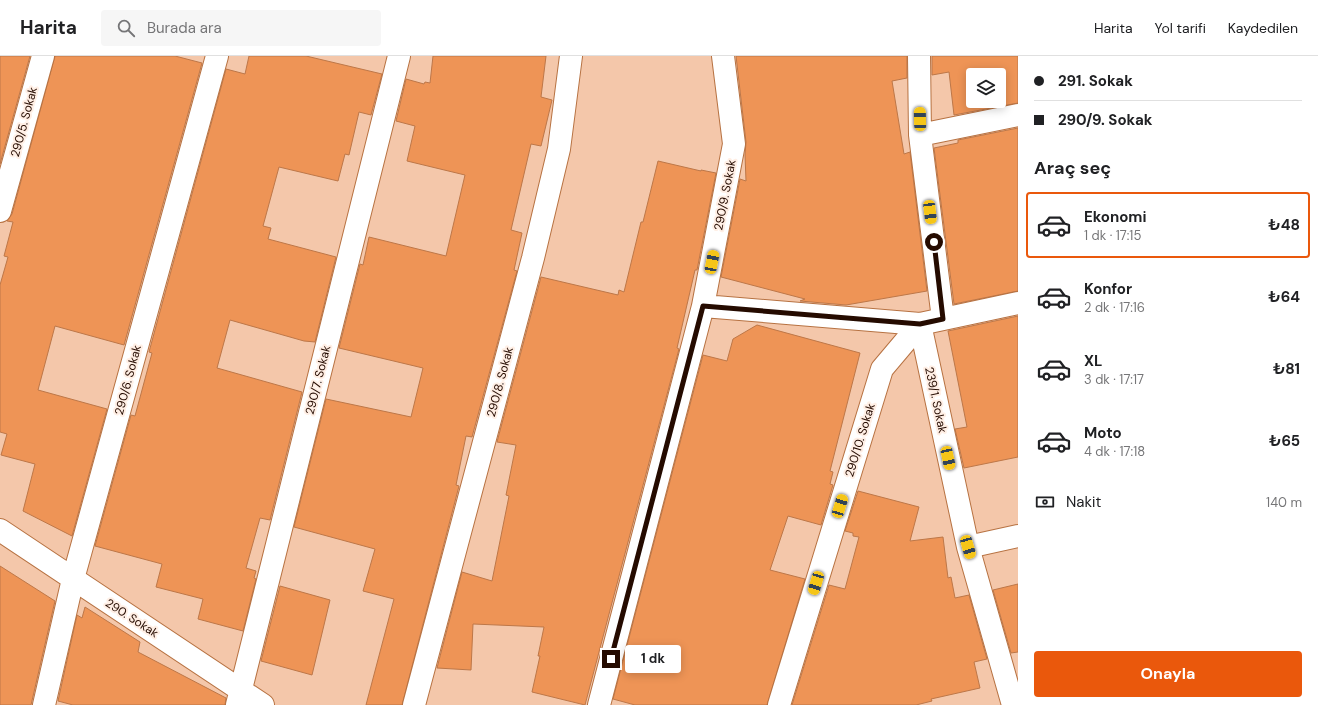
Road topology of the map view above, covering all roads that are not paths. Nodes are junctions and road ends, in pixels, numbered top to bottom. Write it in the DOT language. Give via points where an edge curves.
graph roads {
  1 [pos="43,56"];
  2 [pos="217,56"];
  3 [pos="399,56"];
  4 [pos="571,56"];
  5 [pos="723,56"];
  6 [pos="919,56"];
  7 [pos="1018,115"];
  8 [pos="920,135"];
  9 [pos="0,211"];
  10 [pos="1018,303"];
  11 [pos="703,306"];
  12 [pos="943,319"];
  13 [pos="920,324"];
  14 [pos="0,530"];
  15 [pos="1018,536"];
  16 [pos="968,547"];
  17 [pos="73,579"];
  18 [pos="239,697"];
  19 [pos="1013,704"];
  20 [pos="44,705"];
  21 [pos="263,705"];
  22 [pos="414,705"];
  23 [pos="599,705"];
  24 [pos="779,705"];
  1 -- 9 [label="street, 290/5. Sokak"];
  2 -- 17 [label="street, 290/6. Sokak"];
  3 -- 18 [label="street, 290/7. Sokak"];
  4 -- 22 [label="street, 290/8. Sokak" via="559,149 533,258"];
  5 -- 11 [label="street, 290/9. Sokak" via="734,144"];
  6 -- 8 [label="street"];
  7 -- 8 [label="street"];
  8 -- 12 [label="street"];
  10 -- 12 [label="street"];
  11 -- 13 [label="street"];
  11 -- 23 [label="street, 290/9. Sokak"];
  12 -- 13 [label="street"];
  13 -- 16 [label="street, 239/1. Sokak"];
  13 -- 24 [label="street, 290/10. Sokak" via="882,368"];
  14 -- 17 [label="street, 290. Sokak"];
  15 -- 16 [label="street"];
  16 -- 19 [label="street, 239/1. Sokak"];
  17 -- 18 [label="street, 290. Sokak"];
  17 -- 20 [label="street, 290/6. Sokak"];
  18 -- 21 [label="street, 290. Sokak"];
}
